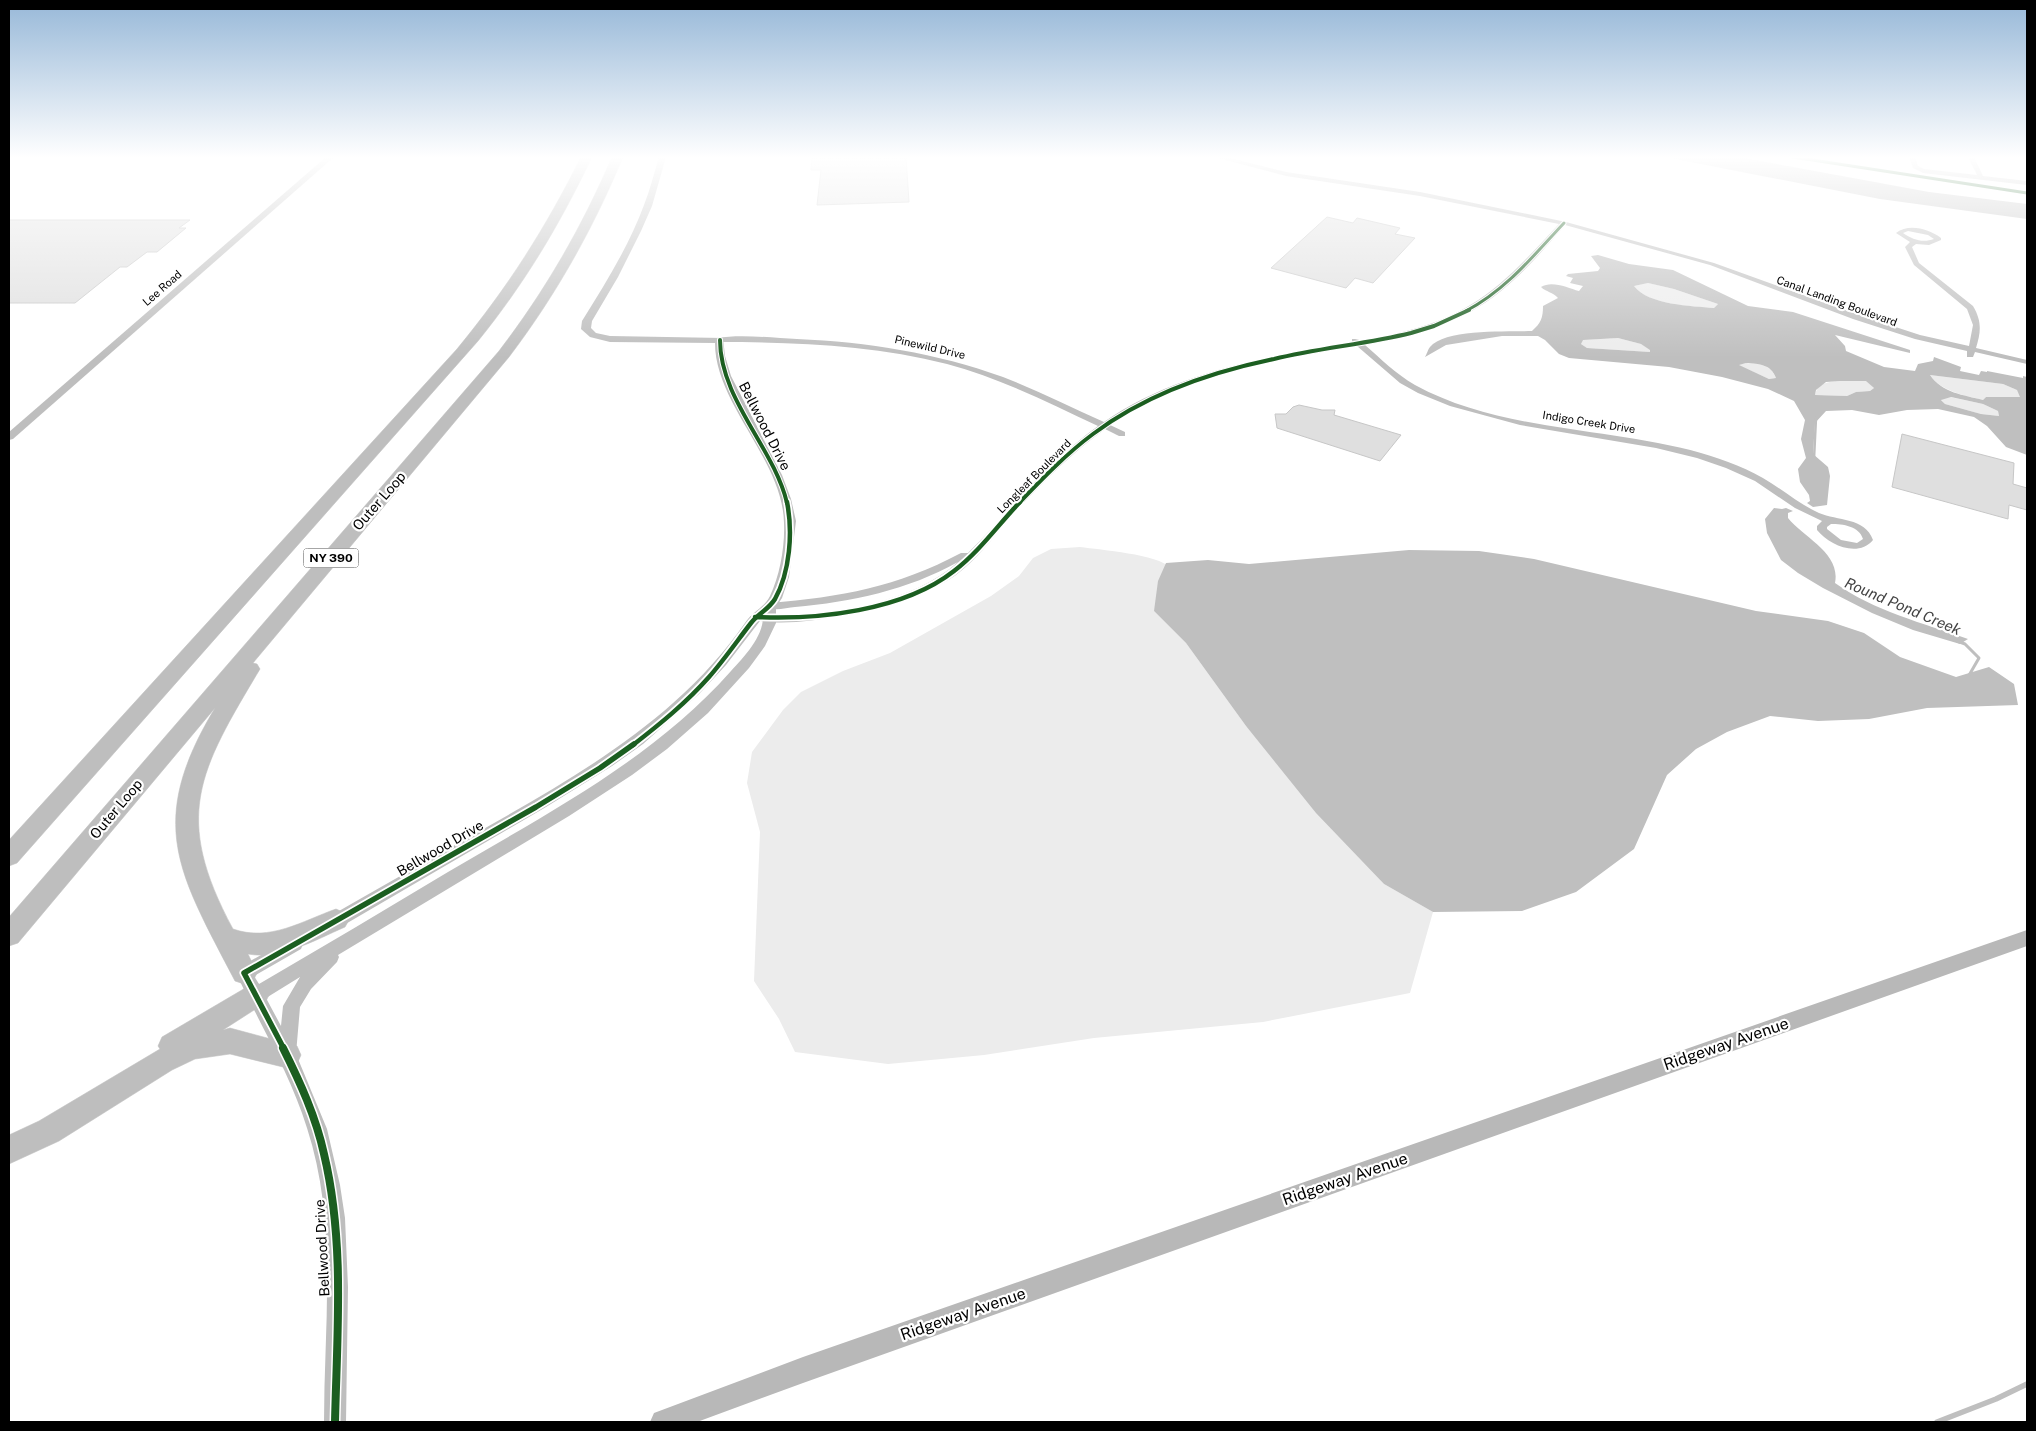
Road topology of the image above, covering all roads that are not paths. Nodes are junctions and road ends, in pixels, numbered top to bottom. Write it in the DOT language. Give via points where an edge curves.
graph roads {
  1 [pos="254,224"];
  2 [pos="551,224"];
  3 [pos="589,224"];
  4 [pos="640,224"];
  5 [pos="1563,224"];
  6 [pos="1567,224"];
  7 [pos="1915,241"];
  8 [pos="720,340"];
  9 [pos="1355,341"];
  10 [pos="1971,352"];
  11 [pos="2027,362"];
  12 [pos="2027,367"];
  13 [pos="1104,426"];
  14 [pos="1122,434"];
  15 [pos="9,438"];
  16 [pos="1829,521"];
  17 [pos="307,586"];
  18 [pos="766,614"];
  19 [pos="9,856"];
  20 [pos="344,929"];
  21 [pos="9,935"];
  22 [pos="226,937"];
  23 [pos="2027,938"];
  24 [pos="250,984"];
  25 [pos="287,1055"];
  26 [pos="9,1144"];
  27 [pos="9,1150"];
  28 [pos="335,1422"];
  29 [pos="663,1422"];
  1 -- 15 [label="street, Lee Road"];
  2 -- 19 [label="highway, NY 390" via="520,276 448,369"];
  3 -- 17 [label="highway, Outer Loop / NY 390" via="563,271 529,321"];
  4 -- 8 [label="street" via="587,321 586,329 595,336 610,339"];
  5 -- 9 [label="street, Longleaf Boulevard" via="1496,293 1474,307 1446,321 1406,334"];
  6 -- 10 [label="street, Canal Landing Boulevard" via="1643,244 1893,334"];
  7 -- 7 [label="street" via="1934,242 1939,240 1935,235 1918,229 1900,231 1900,235"];
  7 -- 10 [label="street" via="1908,247 1916,264 1977,317"];
  8 -- 13 [label="street, Pinewild Drive" via="828,342 918,355 993,376"];
  8 -- 18 [label="street, Bellwood Drive" via="718,349 725,372 776,471 789,511 787,557 780,584"];
  9 -- 13 [label="street, Longleaf Boulevard" via="1218,374 1159,396"];
  9 -- 16 [label="street, Indigo Creek Drive" via="1401,380 1466,409 1513,422 1691,454 1768,484 1799,506"];
  10 -- 11 [label="street, Canal Landing Boulevard"];
  10 -- 12 [label="street, Canal Landing Boulevard"];
  13 -- 14 [label="street, Pinewild Drive"];
  13 -- 18 [label="street, Longleaf Boulevard" via="1059,462 986,540 935,583 907,596 846,612"];
  17 -- 21 [label="highway, Outer Loop / NY 390"];
  17 -- 22 [label="highway" via="218,721 200,757 189,792 185,826 191,861"];
  18 -- 20 [label="street, Bellwood Drive" via="700,687 631,746"];
  18 -- 20 [label="street, Bellwood Drive" via="763,637 733,678 668,741 581,800"];
  20 -- 22 [label="highway" via="250,945 239,944"];
  20 -- 24 [label="street, Bellwood Drive"];
  20 -- 24 [label="street, Bellwood Drive"];
  20 -- 25 [label="street" via="292,1006"];
  22 -- 24 [label="highway"];
  23 -- 29 [label="main road, Ridgeway Avenue"];
  24 -- 25 [label="street, Bellwood Drive"];
  24 -- 26 [label="highway"];
  25 -- 27 [label="highway" via="230,1041 193,1047 162,1061 50,1131"];
  25 -- 28 [label="street, Bellwood Drive" via="315,1122 330,1184 336,1271"];
}
